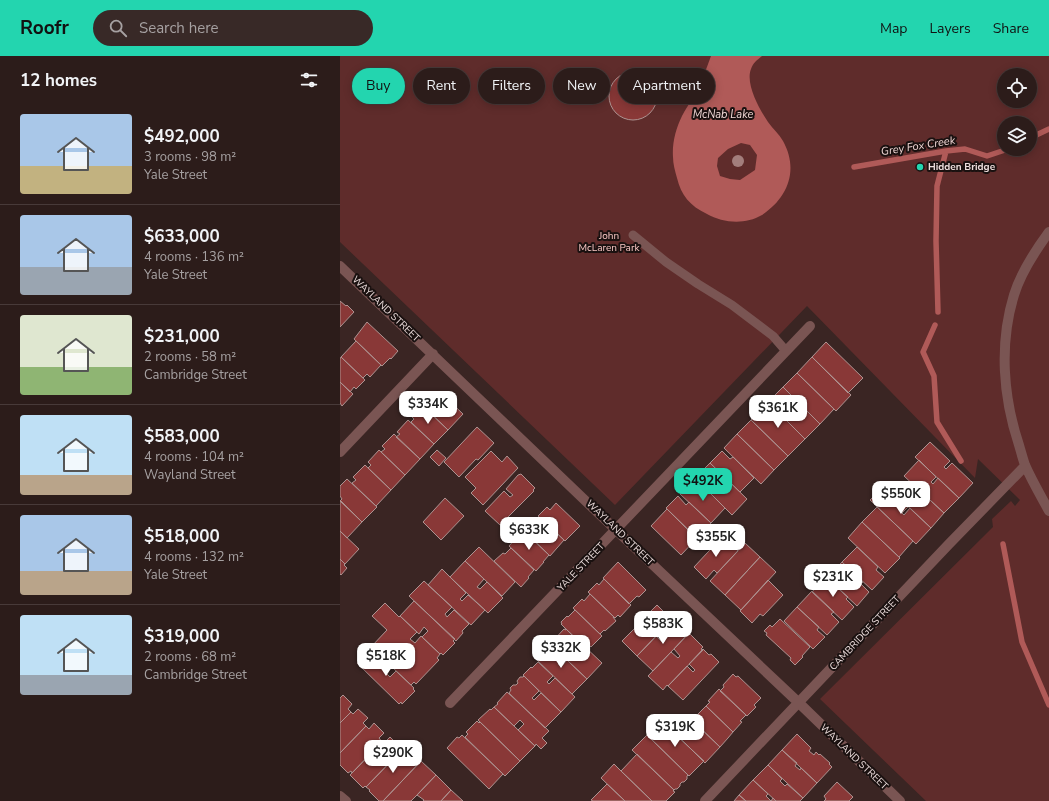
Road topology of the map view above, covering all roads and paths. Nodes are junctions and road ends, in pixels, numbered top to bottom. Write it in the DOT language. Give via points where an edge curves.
graph roads {
  1 [pos="1049,232"];
  2 [pos="633,235"];
  3 [pos="340,266"];
  4 [pos="810,326"];
  5 [pos="786,351"];
  6 [pos="433,354"];
  7 [pos="340,452"];
  8 [pos="1025,466"];
  9 [pos="1049,511"];
  10 [pos="616,530"];
  11 [pos="450,703"];
  12 [pos="799,703"];
  13 [pos="340,796"];
  14 [pos="346,801"];
  15 [pos="705,801"];
  16 [pos="900,801"];
  1 -- 8 [label="street" via="1026,268 1014,294 1007,322 1004,355 1006,390"];
  2 -- 5 [label="lane" via="666,262 732,305 773,336"];
  3 -- 6 [label="street, WAYLAND STREET"];
  4 -- 5 [label="street, YALE STREET"];
  5 -- 10 [label="street, YALE STREET"];
  6 -- 7 [label="street"];
  6 -- 10 [label="street, WAYLAND STREET"];
  8 -- 9 [label="street"];
  8 -- 12 [label="street, CAMBRIDGE STREET"];
  10 -- 11 [label="street, YALE STREET"];
  10 -- 12 [label="street, WAYLAND STREET"];
  12 -- 15 [label="street, CAMBRIDGE STREET"];
  12 -- 16 [label="street, WAYLAND STREET"];
  13 -- 14 [label="street"];
}
